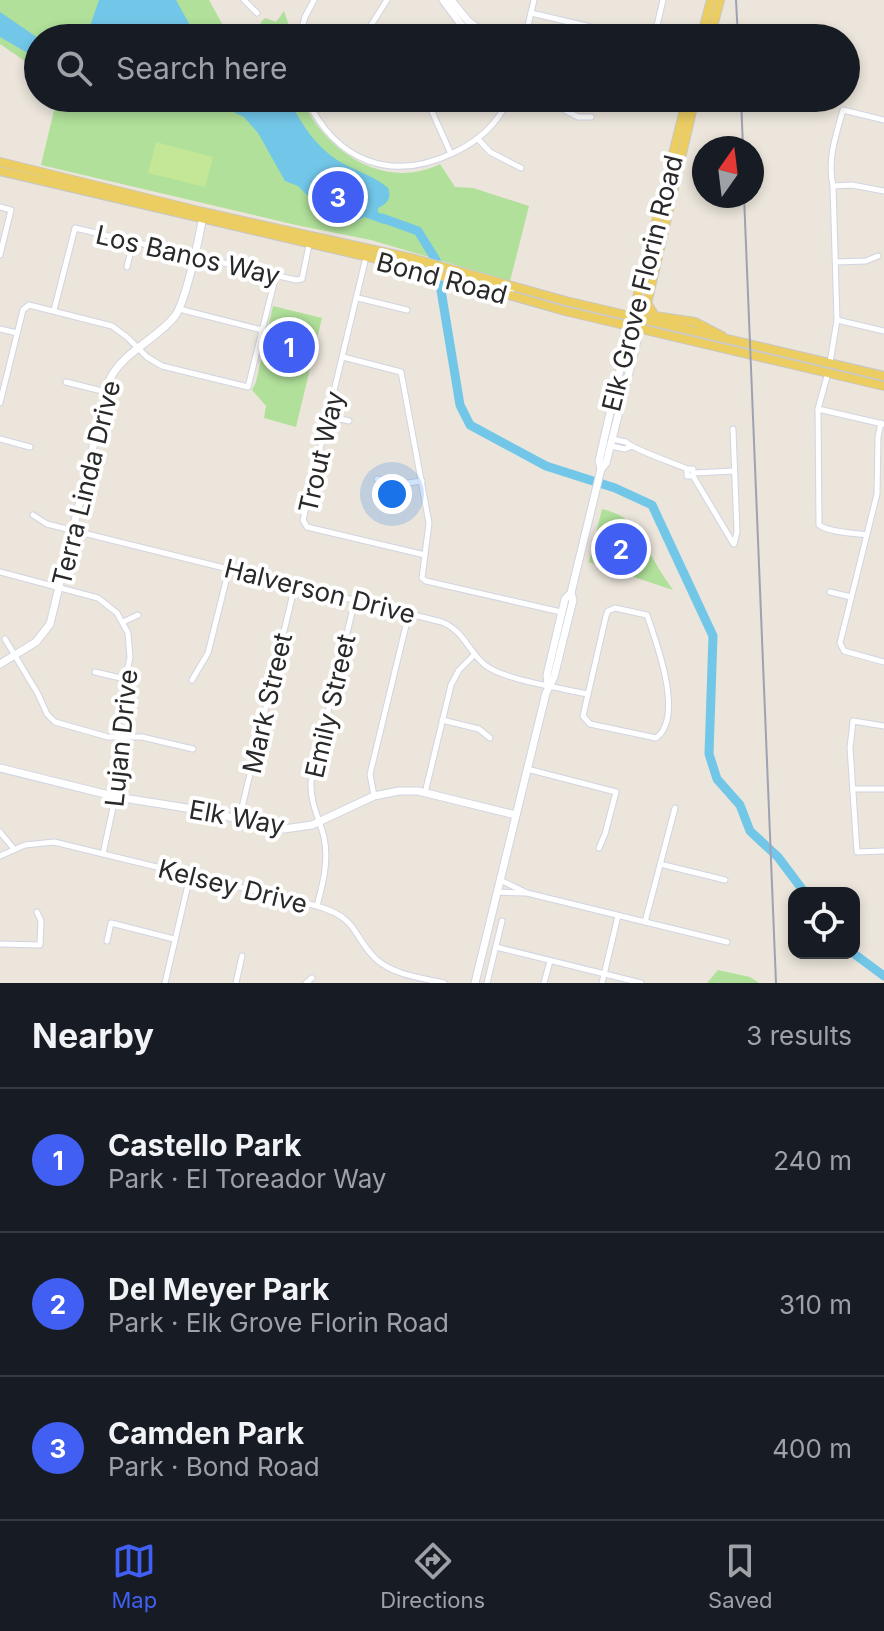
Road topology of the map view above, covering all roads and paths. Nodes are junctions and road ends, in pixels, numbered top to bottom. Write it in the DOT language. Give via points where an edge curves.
graph roads {
  1 [pos="244,0"];
  2 [pos="314,0"];
  3 [pos="387,0"];
  4 [pos="443,0"];
  5 [pos="451,0"];
  6 [pos="534,0"];
  7 [pos="663,0"];
  8 [pos="711,0"];
  9 [pos="720,0"];
  10 [pos="257,13"];
  11 [pos="531,13"];
  12 [pos="303,24"];
  13 [pos="372,24"];
  14 [pos="461,24"];
  15 [pos="472,24"];
  16 [pos="528,24"];
  17 [pos="578,24"];
  18 [pos="657,24"];
  19 [pos="705,24"];
  20 [pos="714,24"];
  21 [pos="315,112"];
  22 [pos="432,112"];
  23 [pos="501,112"];
  24 [pos="568,112"];
  25 [pos="686,112"];
  26 [pos="688,112"];
  27 [pos="842,112"];
  28 [pos="851,112"];
  29 [pos="591,117"];
  30 [pos="884,120"];
  31 [pos="478,139"];
  32 [pos="675,146"];
  33 [pos="451,154"];
  34 [pos="0,162"];
  35 [pos="521,168"];
  36 [pos="0,171"];
  37 [pos="676,179"];
  38 [pos="833,186"];
  39 [pos="664,190"];
  40 [pos="884,191"];
  41 [pos="0,207"];
  42 [pos="669,210"];
  43 [pos="203,216"];
  44 [pos="133,242"];
  45 [pos="309,245"];
  46 [pos="0,255"];
  47 [pos="193,255"];
  48 [pos="878,256"];
  49 [pos="366,257"];
  50 [pos="836,262"];
  51 [pos="413,263"];
  52 [pos="127,267"];
  53 [pos="276,275"];
  54 [pos="459,278"];
  55 [pos="358,298"];
  56 [pos="647,303"];
  57 [pos="179,309"];
  58 [pos="54,310"];
  59 [pos="407,310"];
  60 [pos="837,320"];
  61 [pos="631,322"];
  62 [pos="642,324"];
  63 [pos="0,329"];
  64 [pos="262,330"];
  65 [pos="884,331"];
  66 [pos="17,333"];
  67 [pos="725,339"];
  68 [pos="138,349"];
  69 [pos="343,357"];
  70 [pos="773,361"];
  71 [pos="830,363"];
  72 [pos="828,373"];
  73 [pos="884,377"];
  74 [pos="66,382"];
  75 [pos="884,386"];
  76 [pos="106,392"];
  77 [pos="0,403"];
  78 [pos="818,409"];
  79 [pos="328,416"];
  80 [pos="608,420"];
  81 [pos="349,421"];
  82 [pos="883,424"];
  83 [pos="733,429"];
  84 [pos="0,439"];
  85 [pos="612,443"];
  86 [pos="30,447"];
  87 [pos="601,469"];
  88 [pos="734,471"];
  89 [pos="694,474"];
  90 [pos="377,479"];
  91 [pos="422,481"];
  92 [pos="33,515"];
  93 [pos="72,530"];
  94 [pos="866,535"];
  95 [pos="425,555"];
  96 [pos="229,569"];
  97 [pos="0,572"];
  98 [pos="295,585"];
  99 [pos="59,587"];
  100 [pos="830,592"];
  101 [pos="571,593"];
  102 [pos="851,597"];
  103 [pos="355,600"];
  104 [pos="561,612"];
  105 [pos="409,613"];
  106 [pos="138,615"];
  107 [pos="123,622"];
  108 [pos="5,639"];
  109 [pos="15,655"];
  110 [pos="474,655"];
  111 [pos="884,662"];
  112 [pos="0,664"];
  113 [pos="95,672"];
  114 [pos="125,679"];
  115 [pos="192,680"];
  116 [pos="548,685"];
  117 [pos="587,694"];
  118 [pos="442,720"];
  119 [pos="884,726"];
  120 [pos="119,738"];
  121 [pos="490,738"];
  122 [pos="193,749"];
  123 [pos="0,768"];
  124 [pos="527,769"];
  125 [pos="855,789"];
  126 [pos="884,789"];
  127 [pos="425,793"];
  128 [pos="374,796"];
  129 [pos="117,797"];
  130 [pos="675,808"];
  131 [pos="516,815"];
  132 [pos="239,820"];
  133 [pos="319,823"];
  134 [pos="0,832"];
  135 [pos="599,848"];
  136 [pos="14,849"];
  137 [pos="884,851"];
  138 [pos="103,854"];
  139 [pos="0,856"];
  140 [pos="660,864"];
  141 [pos="190,876"];
  142 [pos="500,880"];
  143 [pos="725,880"];
  144 [pos="497,892"];
  145 [pos="527,893"];
  146 [pos="317,906"];
  147 [pos="37,912"];
  148 [pos="618,916"];
  149 [pos="502,921"];
  150 [pos="645,922"];
  151 [pos="174,939"];
  152 [pos="107,941"];
  153 [pos="727,942"];
  154 [pos="0,944"];
  155 [pos="496,947"];
  156 [pos="242,956"];
  157 [pos="550,961"];
  158 [pos="604,974"];
  159 [pos="312,978"];
  160 [pos="165,983"];
  161 [pos="236,983"];
  162 [pos="306,983"];
  163 [pos="444,983"];
  164 [pos="475,983"];
  165 [pos="487,983"];
  166 [pos="544,983"];
  167 [pos="602,983"];
  168 [pos="641,983"];
  1 -- 10 [label="street"];
  2 -- 12 [label="street"];
  3 -- 13 [label="street"];
  4 -- 14 [label="street"];
  5 -- 15 [label="street"];
  6 -- 11 [label="street"];
  7 -- 18 [label="street"];
  8 -- 19 [label="main road"];
  9 -- 20 [label="main road"];
  11 -- 16 [label="street"];
  11 -- 17 [label="street"];
  21 -- 33 [label="street" via="333,138 366,160 406,167"];
  22 -- 33 [label="street"];
  23 -- 31 [label="street"];
  24 -- 29 [label="street"];
  25 -- 32 [label="main road, Elk Grove Florin Road"];
  26 -- 37 [label="main road, Elk Grove Florin Road"];
  27 -- 38 [label="street" via="830,161"];
  28 -- 30 [label="street"];
  31 -- 33 [label="street"];
  31 -- 35 [label="street" via="490,152"];
  32 -- 37 [label="main road"];
  32 -- 39 [label="main road, Elk Grove Florin Road"];
  34 -- 43 [label="main road, Bond Road"];
  36 -- 43 [label="main road, Bond Road"];
  37 -- 42 [label="main road, Elk Grove Florin Road"];
  38 -- 40 [label="street"];
  38 -- 50 [label="street"];
  39 -- 42 [label="main road"];
  39 -- 61 [label="main road, Elk Grove Florin Road"];
  41 -- 46 [label="street" via="11,210"];
  42 -- 56 [label="main road, Elk Grove Florin Road"];
  43 -- 45 [label="main road, Bond Road"];
  43 -- 47 [label="street, Terra Linda Drive"];
  43 -- 51 [label="main road, Bond Road"];
  44 -- 47 [label="street, Los Banos Way"];
  44 -- 52 [label="street"];
  44 -- 58 [label="street, Los Banos Way" via="75,228"];
  45 -- 49 [label="main road, Bond Road"];
  45 -- 53 [label="street, Los Banos Way" via="302,279"];
  47 -- 53 [label="street, Los Banos Way"];
  47 -- 57 [label="street, Terra Linda Drive"];
  48 -- 50 [label="street"];
  49 -- 51 [label="main road, Bond Road"];
  49 -- 55 [label="street, Trout Way"];
  50 -- 60 [label="street"];
  51 -- 54 [label="main road, Bond Road"];
  53 -- 64 [label="street"];
  54 -- 61 [label="main road, Bond Road"];
  54 -- 61 [label="main road, Bond Road" via="513,287"];
  55 -- 59 [label="street"];
  55 -- 69 [label="street, Trout Way"];
  56 -- 62 [label="main road, Elk Grove Florin Road"];
  56 -- 67 [label="main road" via="655,316 695,322"];
  57 -- 64 [label="street"];
  57 -- 68 [label="street, Terra Linda Drive"];
  58 -- 66 [label="street" via="29,305"];
  58 -- 68 [label="street" via="112,326"];
  60 -- 65 [label="street"];
  60 -- 71 [label="street"];
  61 -- 62 [label="main road, Bond Road"];
  61 -- 80 [label="street, Elk Grove Florin Road"];
  62 -- 67 [label="main road, Bond Road"];
  62 -- 70 [label="main road, Bond Road"];
  62 -- 85 [label="street, Elk Grove Florin Road"];
  63 -- 66 [label="street"];
  64 -- 68 [label="street" via="248,387 162,366"];
  66 -- 77 [label="street"];
  67 -- 71 [label="main road, Bond Road"];
  68 -- 76 [label="street, Terra Linda Drive" via="116,367"];
  69 -- 79 [label="street, Trout Way"];
  69 -- 91 [label="street" via="401,372"];
  70 -- 71 [label="main road"];
  70 -- 72 [label="main road, Bond Road"];
  71 -- 73 [label="main road, Bond Road"];
  72 -- 73 [label="main road" via="833,369"];
  72 -- 75 [label="main road, Bond Road"];
  72 -- 78 [label="street"];
  74 -- 76 [label="street"];
  76 -- 93 [label="street, Terra Linda Drive"];
  78 -- 82 [label="street"];
  78 -- 94 [label="street" via="819,525"];
  79 -- 81 [label="street"];
  79 -- 95 [label="street, Trout Way" via="303,520 307,527"];
  80 -- 85 [label="street" via="607,444"];
  80 -- 87 [label="street, Elk Grove Florin Road"];
  82 -- 94 [label="street" via="877,494"];
  83 -- 88 [label="street"];
  84 -- 86 [label="street"];
  85 -- 87 [label="street, Elk Grove Florin Road"];
  85 -- 89 [label="street" via="692,468"];
  87 -- 101 [label="street, Elk Grove Florin Road"];
  88 -- 89 [label="street"];
  88 -- 89 [label="street" via="734,544"];
  90 -- 91 [label="street"];
  91 -- 95 [label="street" via="429,523"];
  92 -- 93 [label="street, Halverson Drive"];
  93 -- 96 [label="street, Halverson Drive"];
  93 -- 99 [label="street, Terra Linda Drive"];
  94 -- 102 [label="street"];
  95 -- 104 [label="street" via="421,572 426,581"];
  96 -- 98 [label="street, Halverson Drive"];
  96 -- 115 [label="street" via="208,653"];
  97 -- 99 [label="street"];
  98 -- 103 [label="street, Halverson Drive"];
  98 -- 132 [label="street, Mark Street"];
  99 -- 107 [label="street" via="98,598"];
  99 -- 109 [label="street, Terra Linda Drive" via="48,629"];
  100 -- 102 [label="street"];
  101 -- 104 [label="street, Elk Grove Florin Road"];
  101 -- 116 [label="street, Elk Grove Florin Road"];
  102 -- 111 [label="street" via="841,649"];
  103 -- 105 [label="street, Halverson Drive"];
  103 -- 133 [label="street, Emily Street" via="311,782"];
  104 -- 116 [label="street, Elk Grove Florin Road"];
  105 -- 110 [label="street, Halverson Drive" via="452,627"];
  105 -- 128 [label="street" via="370,774"];
  106 -- 107 [label="street"];
  107 -- 114 [label="street, Lujan Drive" via="130,651"];
  108 -- 109 [label="street"];
  109 -- 112 [label="street, Terra Linda Drive"];
  109 -- 120 [label="street" via="51,718"];
  110 -- 116 [label="street, Halverson Drive" via="498,672"];
  110 -- 118 [label="street" via="453,680"];
  113 -- 114 [label="street"];
  114 -- 120 [label="street, Lujan Drive"];
  116 -- 117 [label="street, Halverson Drive"];
  116 -- 124 [label="street, Elk Grove Florin Road"];
  117 -- 117 [label="street" via="582,713 588,723 650,738 660,735 667,683 647,615 618,608 608,611"];
  118 -- 121 [label="street" via="479,729"];
  118 -- 127 [label="street"];
  119 -- 125 [label="street" via="853,721"];
  120 -- 122 [label="street" via="142,737"];
  120 -- 129 [label="street, Lujan Drive"];
  123 -- 129 [label="street, Elk Way"];
  124 -- 131 [label="street, Elk Grove Florin Road"];
  124 -- 135 [label="street" via="616,792"];
  125 -- 126 [label="street"];
  125 -- 137 [label="street" via="857,852"];
  127 -- 128 [label="street, Elk Way"];
  127 -- 131 [label="street, Elk Way"];
  128 -- 133 [label="street, Elk Way"];
  129 -- 132 [label="street, Elk Way"];
  129 -- 138 [label="street, Lujan Drive"];
  130 -- 140 [label="street"];
  131 -- 142 [label="street, Elk Grove Florin Road"];
  132 -- 133 [label="street, Elk Way" via="284,829"];
  133 -- 146 [label="street, Emily Street" via="326,855"];
  134 -- 136 [label="street"];
  136 -- 138 [label="street, Kelsey Drive" via="54,842"];
  136 -- 139 [label="street, Kelsey Drive"];
  138 -- 141 [label="street, Kelsey Drive"];
  140 -- 143 [label="street"];
  140 -- 150 [label="street"];
  141 -- 146 [label="street, Kelsey Drive"];
  141 -- 151 [label="street"];
  142 -- 144 [label="street, Elk Grove Florin Road"];
  142 -- 145 [label="street"];
  144 -- 145 [label="street"];
  144 -- 164 [label="street, Elk Grove Florin Road"];
  145 -- 148 [label="street"];
  146 -- 163 [label="street, Kelsey Drive" via="347,920 386,966"];
  147 -- 154 [label="street" via="40,945"];
  148 -- 150 [label="street"];
  148 -- 158 [label="street"];
  149 -- 155 [label="street"];
  150 -- 153 [label="street"];
  151 -- 152 [label="street" via="111,923"];
  151 -- 160 [label="street"];
  155 -- 157 [label="street"];
  155 -- 165 [label="street"];
  156 -- 161 [label="street"];
  157 -- 158 [label="street"];
  157 -- 166 [label="street"];
  158 -- 167 [label="street"];
  158 -- 168 [label="street"];
  159 -- 162 [label="street"];
}
